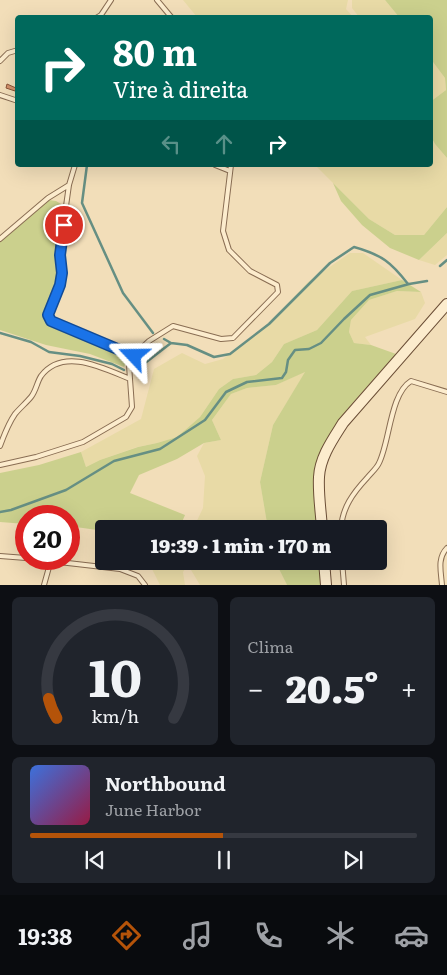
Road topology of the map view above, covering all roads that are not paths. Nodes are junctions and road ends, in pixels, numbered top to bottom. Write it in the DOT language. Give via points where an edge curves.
graph roads {
  1 [pos="112,0"];
  2 [pos="157,0"];
  3 [pos="101,15"];
  4 [pos="170,15"];
  5 [pos="15,51"];
  6 [pos="0,60"];
  7 [pos="0,95"];
  8 [pos="15,100"];
  9 [pos="74,167"];
  10 [pos="220,167"];
  11 [pos="231,167"];
  12 [pos="230,171"];
  13 [pos="69,185"];
  14 [pos="0,239"];
  15 [pos="447,304"];
  16 [pos="134,356"];
  17 [pos="130,379"];
  18 [pos="447,392"];
  19 [pos="0,446"];
  20 [pos="0,464"];
  21 [pos="321,520"];
  22 [pos="342,520"];
  23 [pos="447,548"];
  24 [pos="0,556"];
  25 [pos="15,557"];
  26 [pos="80,564"];
  27 [pos="48,570"];
  28 [pos="325,570"];
  29 [pos="343,570"];
  30 [pos="44,585"];
  31 [pos="145,585"];
  32 [pos="326,585"];
  33 [pos="344,585"];
  34 [pos="442,585"];
  1 -- 3 [label="lane"];
  2 -- 4 [label="lane"];
  5 -- 6 [label="lane"];
  7 -- 8 [label="lane"];
  9 -- 13 [label="lane"];
  10 -- 12 [label="lane"];
  11 -- 12 [label="lane"];
  12 -- 16 [label="lane" via="223,231 229,250 250,271 277,285 278,292 233,338 220,339 173,326 149,340"];
  13 -- 14 [label="lane" via="48,198"];
  13 -- 16 [label="lane" via="60,255 62,273 48,315 51,321"];
  15 -- 21 [label="main road" via="343,423 326,452 319,476"];
  16 -- 17 [label="lane" via="128,365"];
  17 -- 19 [label="lane" via="91,363 63,361 48,368 32,396 15,414"];
  17 -- 20 [label="lane" via="132,407 126,417 83,442"];
  18 -- 22 [label="lane" via="411,381 404,385 393,411 379,464 344,508"];
  23 -- 34 [label="lane" via="440,559"];
  24 -- 25 [label="lane"];
  26 -- 31 [label="lane" via="120,569 138,576"];
  27 -- 30 [label="lane"];
  28 -- 32 [label="main road"];
  29 -- 33 [label="lane"];
}
